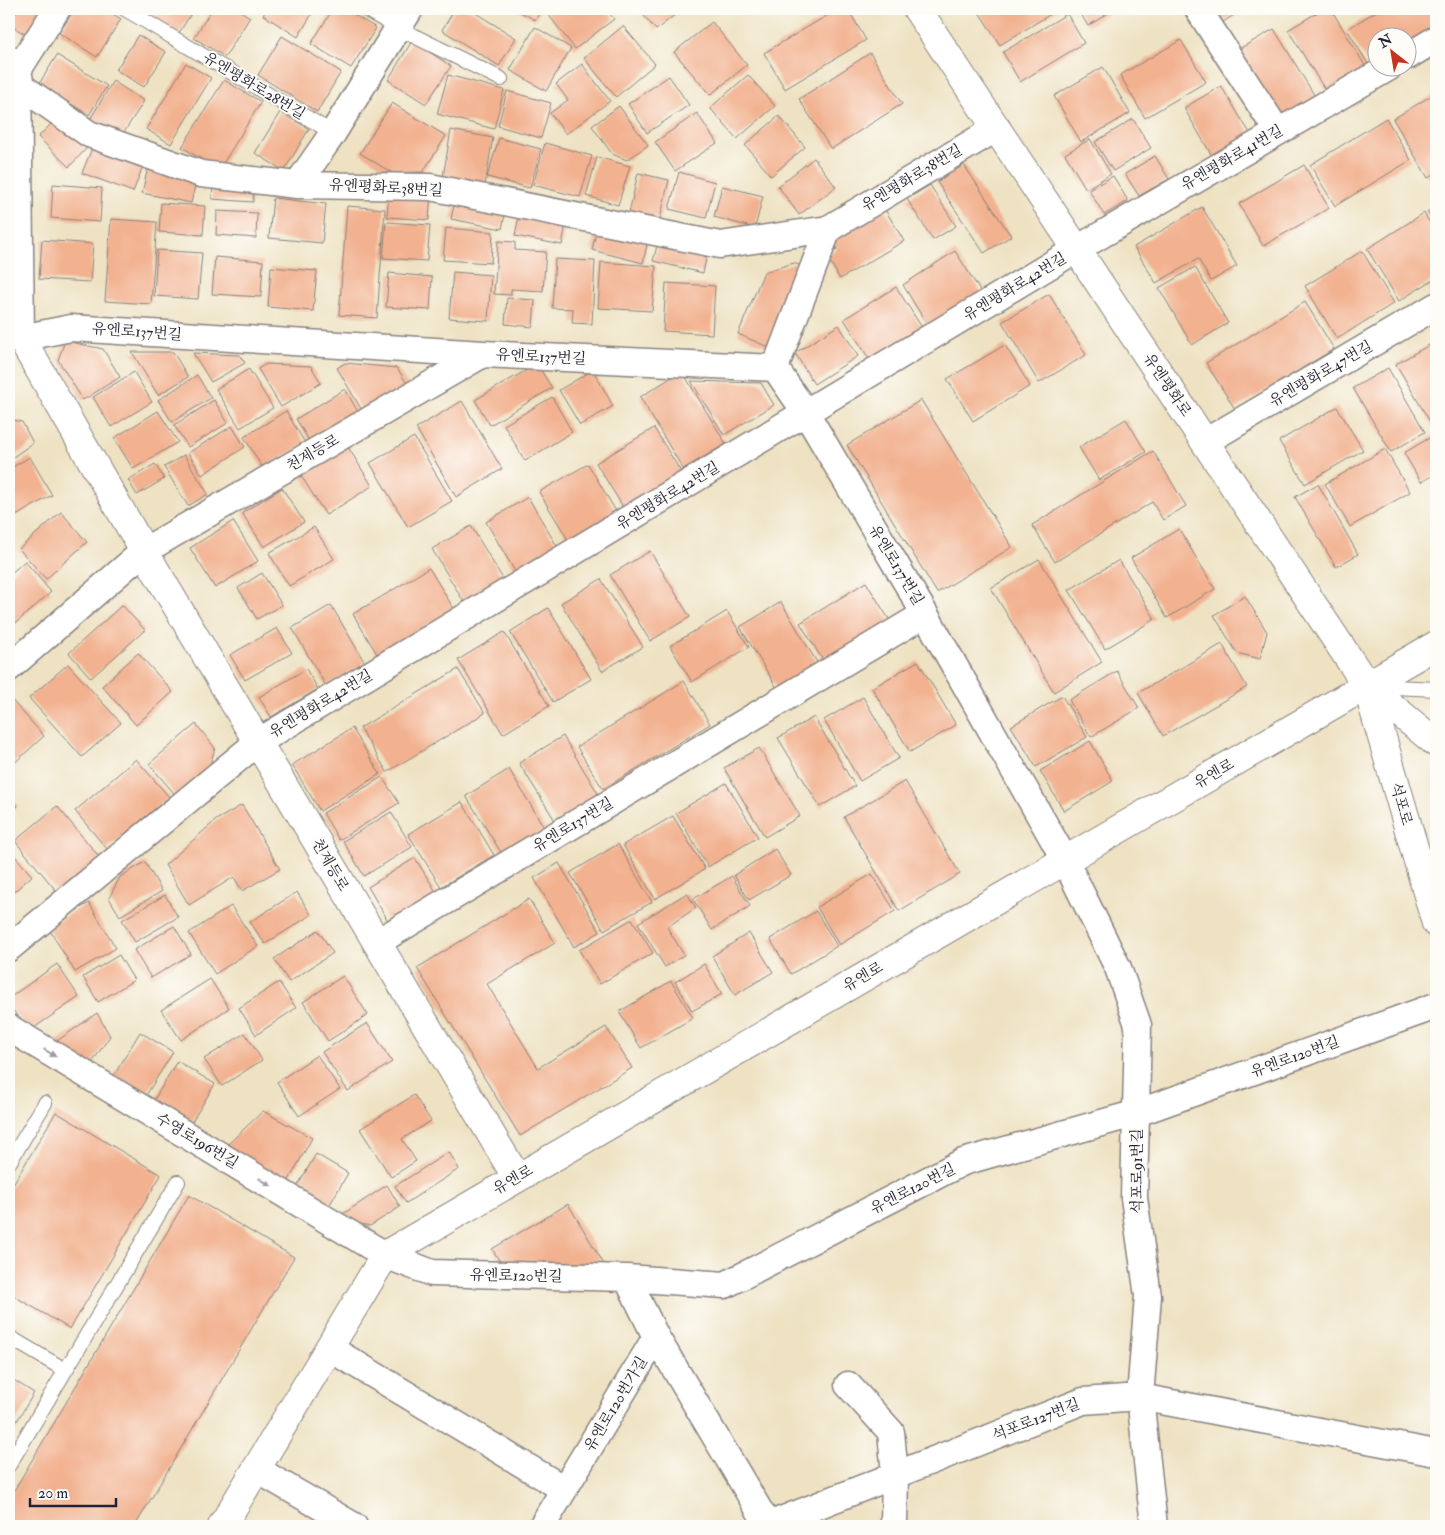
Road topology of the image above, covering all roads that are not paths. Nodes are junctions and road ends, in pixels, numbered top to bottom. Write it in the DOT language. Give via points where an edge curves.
graph roads {
  1 [pos="57,9"];
  2 [pos="125,9"];
  3 [pos="366,9"];
  4 [pos="917,9"];
  5 [pos="1198,9"];
  6 [pos="404,18"];
  7 [pos="1436,39"];
  8 [pos="1418,50"];
  9 [pos="13,65"];
  10 [pos="1371,78"];
  11 [pos="500,79"];
  12 [pos="997,128"];
  13 [pos="1278,132"];
  14 [pos="333,133"];
  15 [pos="297,185"];
  16 [pos="828,228"];
  17 [pos="1077,249"];
  18 [pos="1436,306"];
  19 [pos="13,343"];
  20 [pos="482,354"];
  21 [pos="775,368"];
  22 [pos="806,412"];
  23 [pos="1205,442"];
  24 [pos="144,551"];
  25 [pos="925,614"];
  26 [pos="1436,645"];
  27 [pos="9,668"];
  28 [pos="1367,686"];
  29 [pos="1436,689"];
  30 [pos="258,742"];
  31 [pos="1436,743"];
  32 [pos="1065,860"];
  33 [pos="1436,922"];
  34 [pos="376,943"];
  35 [pos="9,948"];
  36 [pos="1436,1006"];
  37 [pos="9,1028"];
  38 [pos="44,1103"];
  39 [pos="1137,1114"];
  40 [pos="9,1163"];
  41 [pos="517,1178"];
  42 [pos="178,1182"];
  43 [pos="385,1255"];
  44 [pos="627,1278"];
  45 [pos="9,1337"];
  46 [pos="656,1337"];
  47 [pos="329,1348"];
  48 [pos="65,1370"];
  49 [pos="848,1385"];
  50 [pos="1140,1397"];
  51 [pos="1436,1453"];
  52 [pos="9,1464"];
  53 [pos="256,1469"];
  54 [pos="895,1475"];
  55 [pos="564,1489"];
  56 [pos="222,1526"];
  57 [pos="354,1526"];
  58 [pos="542,1526"];
  59 [pos="767,1526"];
  60 [pos="894,1526"];
  61 [pos="1154,1526"];
  1 -- 9 [label="street"];
  2 -- 14 [label="lane, 유엔평화로28번길"];
  3 -- 6 [label="lane"];
  4 -- 12 [label="main road, 유엔평화로"];
  5 -- 13 [label="street"];
  6 -- 11 [label="lane"];
  6 -- 14 [label="street"];
  7 -- 8 [label="street"];
  9 -- 15 [label="street, 유엔평화로38번길" via="20,86 89,134 201,174"];
  9 -- 19 [label="street"];
  10 -- 13 [label="street, 유엔평화로41번길"];
  12 -- 16 [label="street, 유엔평화로38번길"];
  12 -- 17 [label="main road, 유엔평화로"];
  13 -- 17 [label="street, 유엔평화로41번길"];
  14 -- 15 [label="street"];
  15 -- 16 [label="street, 유엔평화로38번길" via="430,187 720,245"];
  16 -- 21 [label="street"];
  17 -- 22 [label="street, 유엔평화로42번길"];
  17 -- 23 [label="main road, 유엔평화로"];
  18 -- 23 [label="street, 유엔평화로47번길"];
  19 -- 20 [label="street, 유엔로137번길" via="71,328"];
  19 -- 24 [label="main road, 천제등로"];
  20 -- 21 [label="street, 유엔로137번길"];
  20 -- 24 [label="street, 천제등로"];
  21 -- 22 [label="street, 유엔로137번길"];
  22 -- 25 [label="street, 유엔로137번길"];
  22 -- 30 [label="street, 유엔평화로42번길"];
  23 -- 28 [label="main road, 유엔평화로"];
  24 -- 27 [label="street, 천제등로"];
  24 -- 30 [label="main road, 천제등로"];
  25 -- 32 [label="street, 유엔로137번길"];
  25 -- 34 [label="street, 유엔로137번길"];
  26 -- 28 [label="main road, 유엔로"];
  28 -- 29 [label="lane"];
  28 -- 31 [label="main road, 유엔평화로"];
  28 -- 32 [label="main road, 유엔로"];
  28 -- 33 [label="main road, 석포로"];
  30 -- 34 [label="main road, 천제등로"];
  30 -- 35 [label="street, 유엔평화로42번길"];
  32 -- 39 [label="street, 석포로91번길" via="1118,968 1138,1025"];
  32 -- 41 [label="main road, 유엔로"];
  34 -- 41 [label="main road, 천제등로"];
  36 -- 39 [label="street, 유엔로120번길"];
  37 -- 43 [label="street, 수영로196번길, one-way"];
  38 -- 40 [label="lane"];
  39 -- 44 [label="street, 유엔로120번길" via="964,1162 725,1285"];
  39 -- 50 [label="street, 석포로91번길" via="1134,1198 1148,1296"];
  41 -- 43 [label="main road, 유엔로"];
  42 -- 48 [label="lane"];
  43 -- 44 [label="street, 유엔로120번길" via="432,1273"];
  43 -- 47 [label="main road, 유엔로"];
  44 -- 46 [label="street"];
  45 -- 48 [label="lane"];
  46 -- 55 [label="street, 유엔로120번가길"];
  46 -- 59 [label="street"];
  47 -- 53 [label="main road, 유엔로"];
  47 -- 55 [label="street"];
  48 -- 52 [label="lane"];
  49 -- 54 [label="street" via="891,1432"];
  50 -- 51 [label="street, 석포로127번길"];
  50 -- 54 [label="street, 석포로127번길" via="1082,1401"];
  50 -- 61 [label="street, 석포로91번길"];
  53 -- 56 [label="main road, 유엔로"];
  53 -- 57 [label="street"];
  54 -- 59 [label="street, 석포로127번길"];
  54 -- 60 [label="street"];
  55 -- 58 [label="street, 유엔로120번가길"];
}
